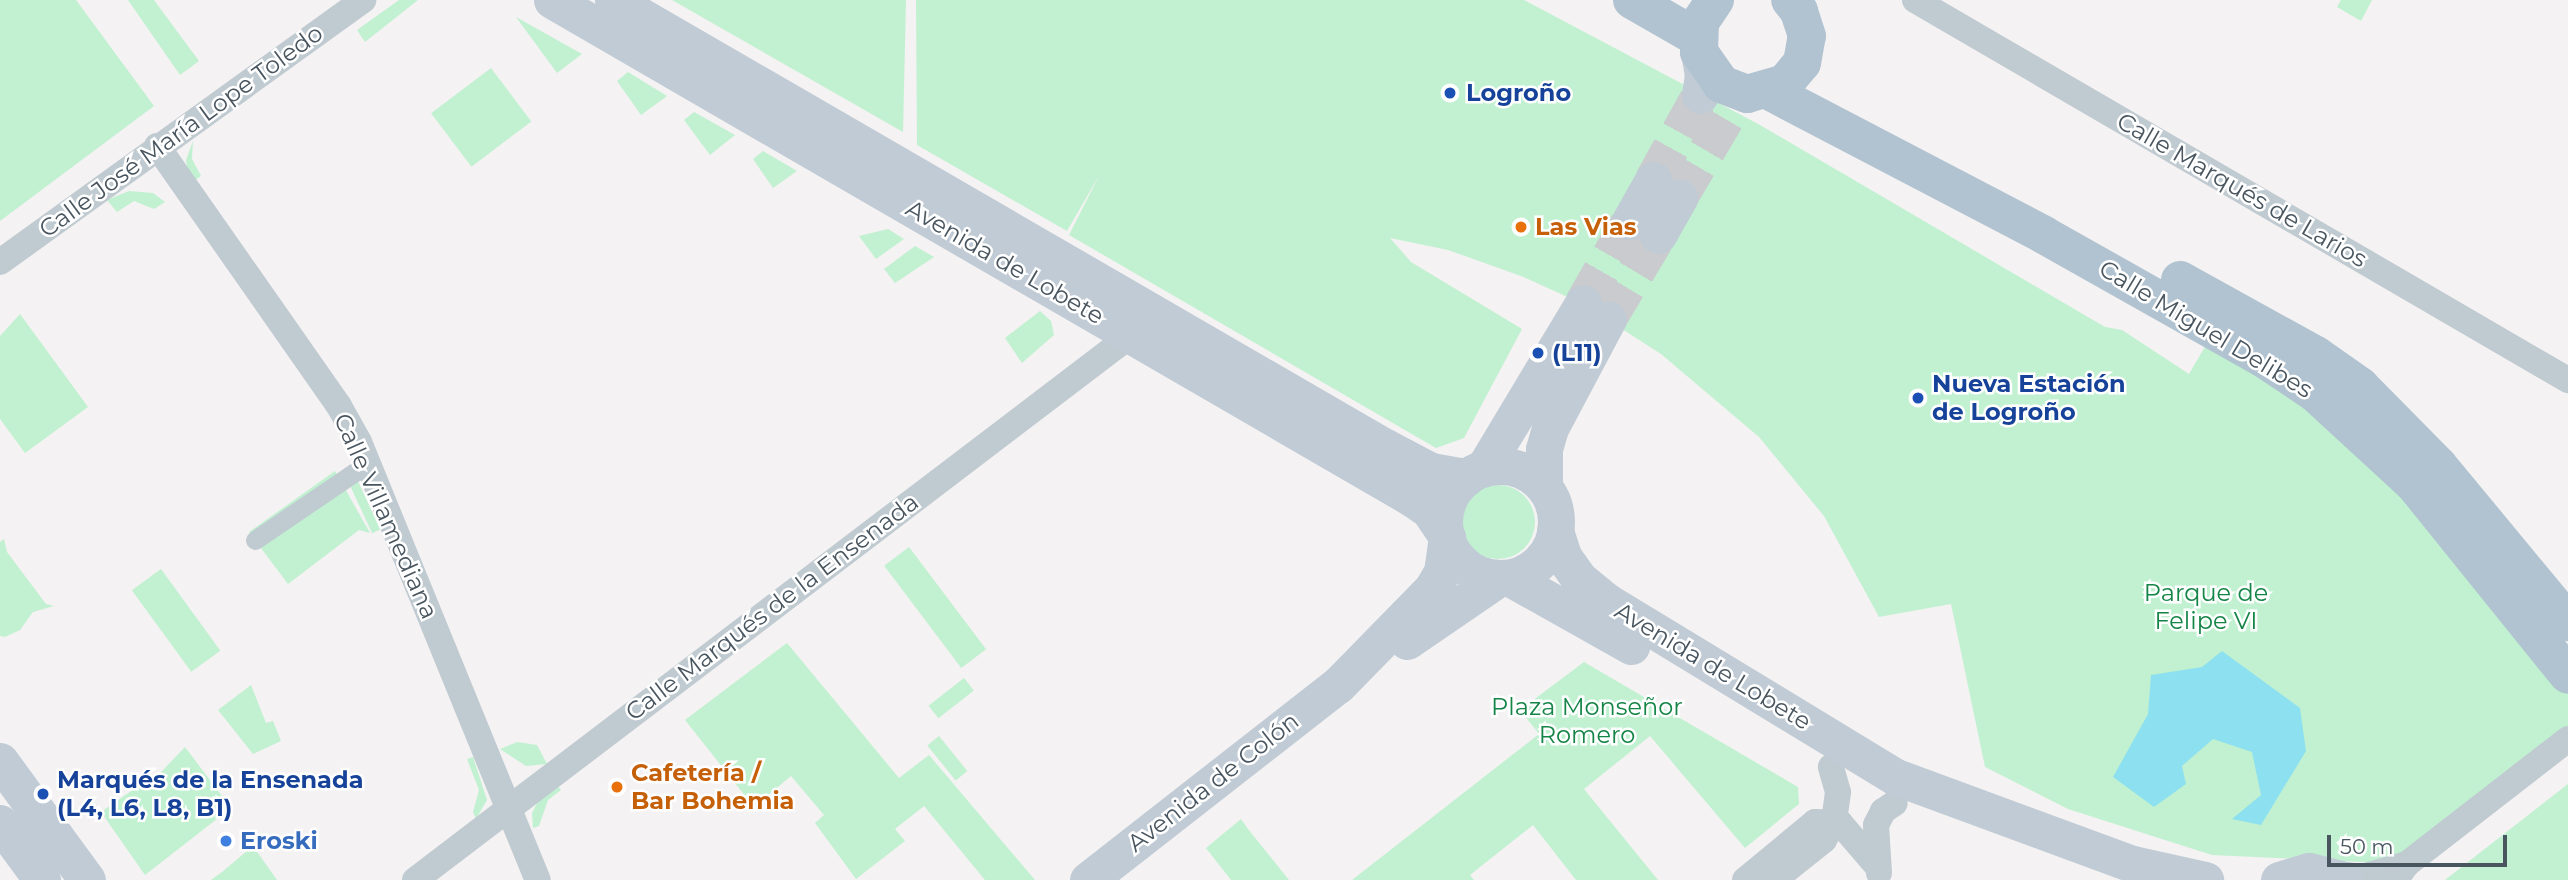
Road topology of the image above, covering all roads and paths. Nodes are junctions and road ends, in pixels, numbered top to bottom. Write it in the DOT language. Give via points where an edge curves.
graph roads {
  1 [pos="363,0"];
  2 [pos="552,0"];
  3 [pos="614,0"];
  4 [pos="1632,0"];
  5 [pos="1715,0"];
  6 [pos="1916,0"];
  7 [pos="1797,6"];
  8 [pos="1698,45"];
  9 [pos="1758,96"];
  10 [pos="157,146"];
  11 [pos="1666,189"];
  12 [pos="1644,228"];
  13 [pos="2044,235"];
  14 [pos="0,262"];
  15 [pos="1131,335"];
  16 [pos="2568,380"];
  17 [pos="368,463"];
  18 [pos="1475,472"];
  19 [pos="1544,485"];
  20 [pos="1555,531"];
  21 [pos="1447,537"];
  22 [pos="255,540"];
  23 [pos="1503,579"];
  24 [pos="2568,622"];
  25 [pos="2568,674"];
  26 [pos="1338,685"];
  27 [pos="2568,739"];
  28 [pos="0,761"];
  29 [pos="1831,767"];
  30 [pos="1896,790"];
  31 [pos="511,807"];
  32 [pos="1834,821"];
  33 [pos="0,823"];
  34 [pos="2401,872"];
  35 [pos="1879,874"];
  36 [pos="2337,877"];
  37 [pos="42,880"];
  38 [pos="87,880"];
  39 [pos="415,880"];
  40 [pos="538,880"];
  41 [pos="1088,880"];
  42 [pos="1745,880"];
  43 [pos="1774,880"];
  44 [pos="2109,880"];
  45 [pos="2205,880"];
  46 [pos="2279,880"];
  1 -- 10 [label="street, Calle José María Lope Toledo"];
  2 -- 15 [label="main road, Avenida de Lobete"];
  3 -- 18 [label="main road, Avenida de Lobete" via="1385,447 1431,471"];
  4 -- 8 [label="main road"];
  5 -- 8 [label="main road" via="1700,22"];
  6 -- 16 [label="street, Calle Marqués de Larios"];
  7 -- 9 [label="main road" via="1806,50"];
  8 -- 9 [label="main road, Calle Miguel Delibes" via="1721,84"];
  8 -- 9 [label="main road" via="1703,74"];
  9 -- 13 [label="main road, Calle Miguel Delibes"];
  10 -- 14 [label="street, Calle José María Lope Toledo"];
  10 -- 17 [label="street, Calle Villamediana" via="339,406"];
  11 -- 12 [label="main road"];
  13 -- 24 [label="main road, Calle Miguel Delibes" via="2120,247 2316,355 2360,386 2438,465"];
  13 -- 25 [label="main road, Calle Miguel Delibes" via="2264,359 2315,393 2414,484"];
  15 -- 21 [label="main road, Avenida de Lobete" via="1429,510"];
  15 -- 31 [label="street, Calle Marqués de la Ensenada"];
  17 -- 22 [label="street"];
  17 -- 31 [label="street, Calle Villamediana"];
  18 -- 19 [label="main road" via="1519,468"];
  18 -- 19 [label="main road" via="1596,311 1550,428 1544,449"];
  18 -- 21 [label="main road" via="1446,508"];
  19 -- 20 [label="main road" via="1554,506"];
  20 -- 23 [label="main road" via="1539,562"];
  20 -- 30 [label="main road, Avenida de Lobete" via="1563,556 1579,579 1606,601"];
  21 -- 23 [label="main road" via="1459,561 1475,574"];
  21 -- 26 [label="main road, Avenida de Colón" via="1442,572 1432,589"];
  23 -- 26 [label="main road, Avenida de Colón"];
  23 -- 29 [label="main road, Avenida de Lobete" via="1542,593"];
  26 -- 41 [label="main road, Avenida de Colón"];
  27 -- 34 [label="street"];
  28 -- 38 [label="main road"];
  29 -- 30 [label="main road, Avenida de Lobete"];
  29 -- 32 [label="street" via="1838,792"];
  30 -- 35 [label="street" via="1876,825"];
  30 -- 44 [label="main road"];
  30 -- 45 [label="main road" via="2133,864"];
  31 -- 39 [label="street, Calle Marqués de la Ensenada"];
  31 -- 40 [label="street, Calle Villamediana"];
  32 -- 35 [label="street" via="1852,834"];
  32 -- 42 [label="street" via="1815,822"];
  32 -- 43 [label="street" via="1824,840"];
  33 -- 37 [label="main road"];
  34 -- 36 [label="street"];
  36 -- 46 [label="main road" via="2298,872"];
}
